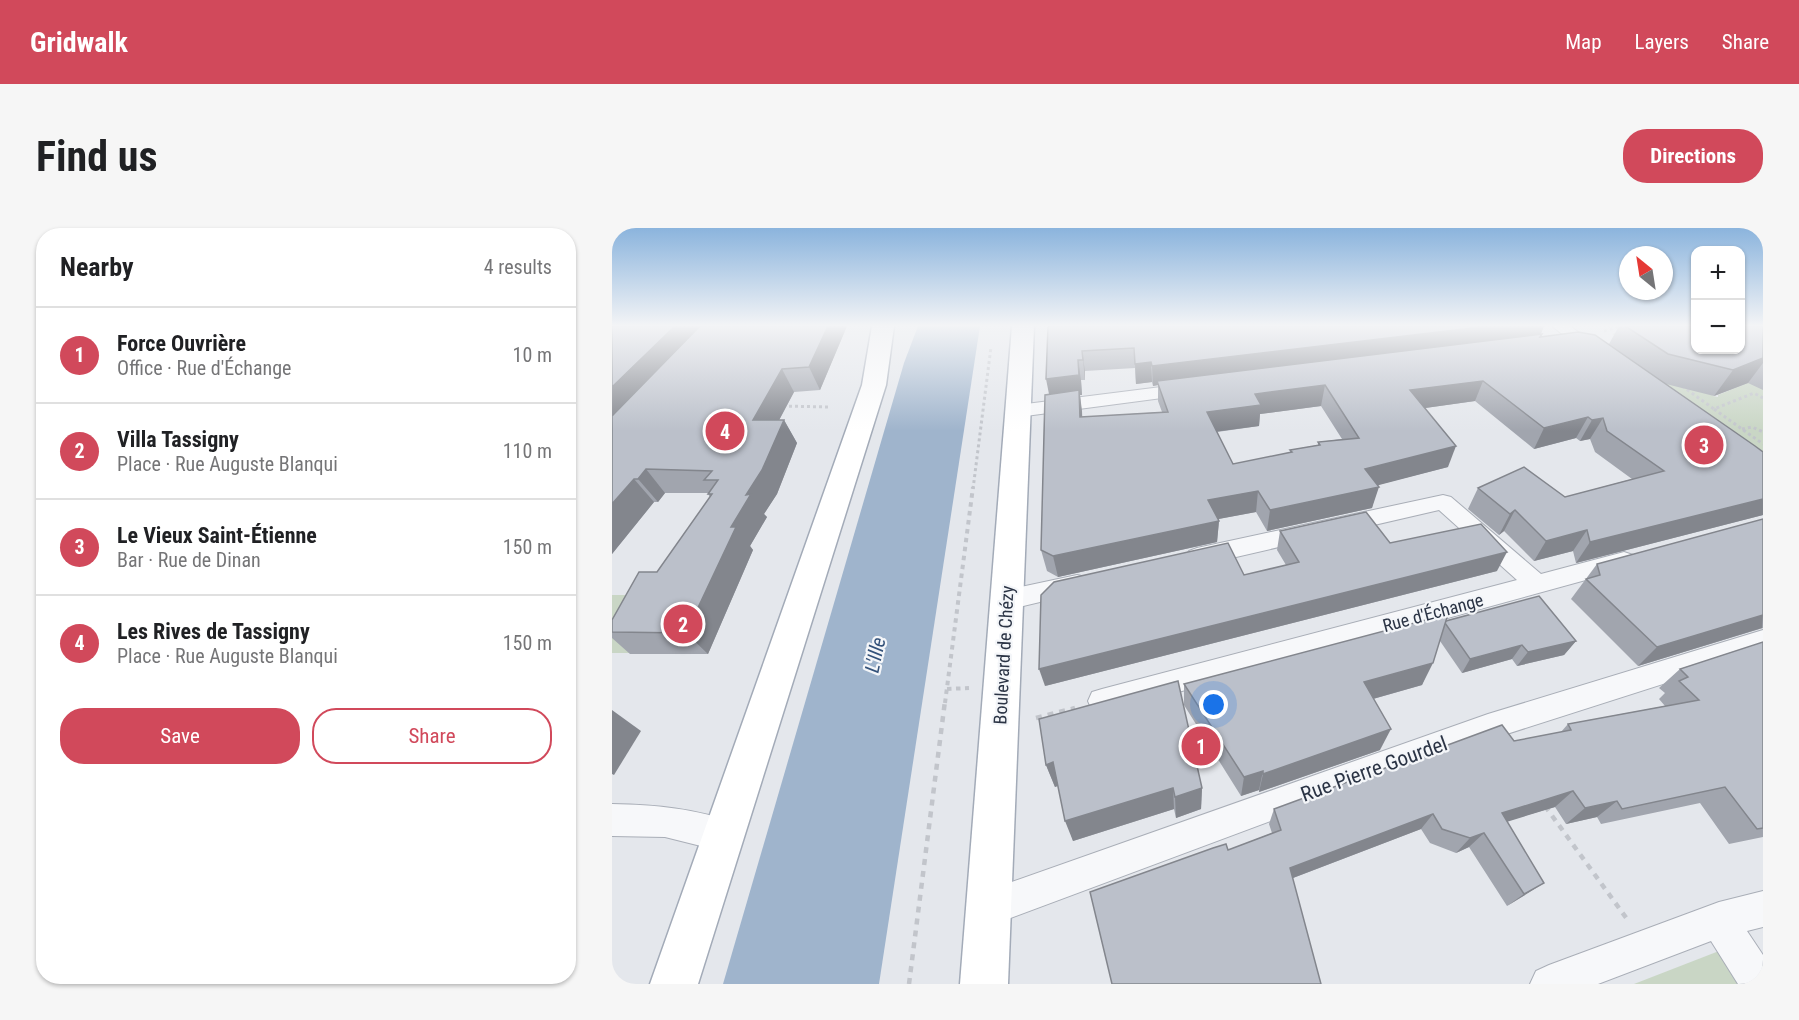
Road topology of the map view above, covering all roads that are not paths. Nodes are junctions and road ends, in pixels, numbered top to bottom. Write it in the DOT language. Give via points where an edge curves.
graph roads {
  1 [pos="878,361"];
  2 [pos="1011,361"];
  3 [pos="1613,361"];
  4 [pos="1617,366"];
  5 [pos="1209,387"];
  6 [pos="1018,411"];
  7 [pos="1652,553"];
  8 [pos="1179,561"];
  9 [pos="1099,579"];
  10 [pos="1538,585"];
  11 [pos="1007,600"];
  12 [pos="1763,641"];
  13 [pos="1102,701"];
  14 [pos="612,820"];
  15 [pos="725,836"];
  16 [pos="989,908"];
  17 [pos="1763,909"];
  18 [pos="1719,920"];
  19 [pos="674,984"];
  20 [pos="984,984"];
  21 [pos="1550,984"];
  22 [pos="1760,984"];
  1 -- 15 [label="main road" via="874,385"];
  2 -- 6 [label="main road, Boulevard de Chézy"];
  3 -- 4 [label="street"];
  5 -- 6 [label="street"];
  6 -- 11 [label="main road, Boulevard de Chézy"];
  7 -- 10 [label="street, Rue d'Échange"];
  8 -- 10 [label="street" via="1443,502"];
  9 -- 11 [label="street"];
  10 -- 13 [label="street, Rue d'Échange"];
  11 -- 16 [label="main road, Boulevard de Chézy"];
  12 -- 16 [label="street, Rue Pierre Gourdel" via="1488,728"];
  14 -- 15 [label="street" via="665,821"];
  15 -- 19 [label="main road"];
  16 -- 20 [label="main road, Boulevard de Chézy"];
  17 -- 18 [label="street"];
  18 -- 21 [label="street"];
  18 -- 22 [label="street"];
}
